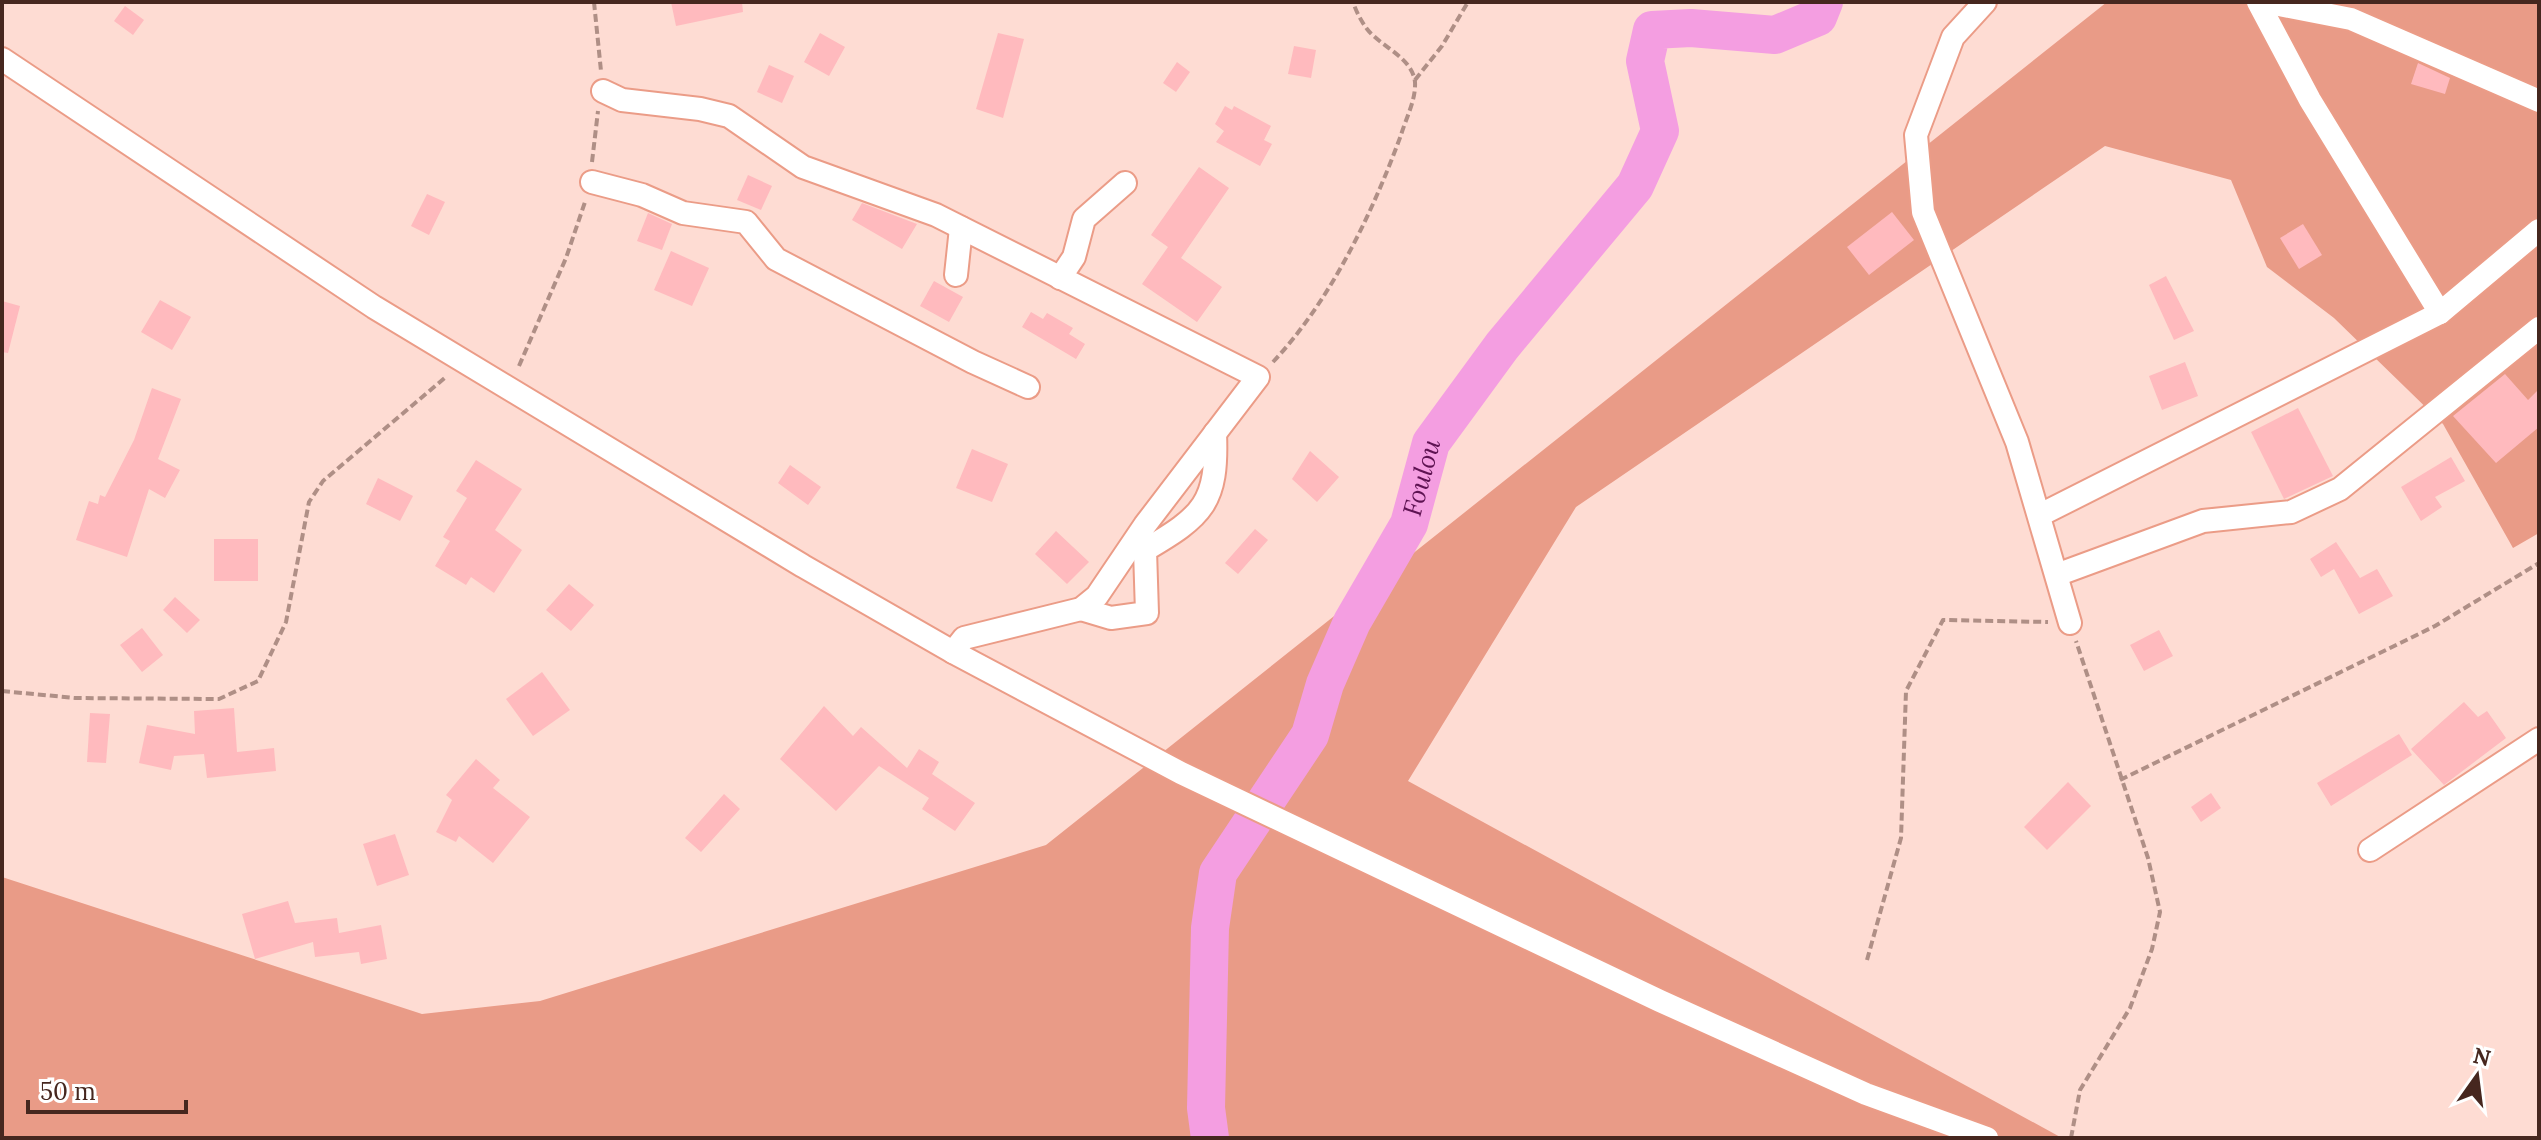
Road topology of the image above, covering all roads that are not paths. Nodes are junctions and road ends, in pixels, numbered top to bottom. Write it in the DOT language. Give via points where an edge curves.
graph roads {
  1 [pos="1985,2"];
  2 [pos="2261,2"];
  3 [pos="2,59"];
  4 [pos="603,91"];
  5 [pos="2539,101"];
  6 [pos="592,182"];
  7 [pos="1125,183"];
  8 [pos="961,228"];
  9 [pos="2539,230"];
  10 [pos="956,275"];
  11 [pos="1060,278"];
  12 [pos="2440,313"];
  13 [pos="2539,328"];
  14 [pos="1028,387"];
  15 [pos="1215,433"];
  16 [pos="2040,515"];
  17 [pos="2059,574"];
  18 [pos="1081,609"];
  19 [pos="2070,623"];
  20 [pos="953,652"];
  21 [pos="2539,739"];
  22 [pos="2370,850"];
  23 [pos="1987,1138"];
  1 -- 16 [label="street" via="1953,37 1916,135 1923,212 2017,442"];
  2 -- 5 [label="street" via="2351,19"];
  2 -- 12 [label="street" via="2310,100"];
  3 -- 20 [label="street" via="361,298"];
  4 -- 8 [label="street" via="622,100 729,116 803,167"];
  6 -- 14 [label="street" via="683,213 746,222 776,259"];
  7 -- 11 [label="street" via="1084,219 1074,257"];
  8 -- 10 [label="street"];
  8 -- 11 [label="street"];
  9 -- 12 [label="street"];
  11 -- 15 [label="street" via="1258,377"];
  12 -- 16 [label="street"];
  13 -- 17 [label="street" via="2340,489 2291,512 2203,521"];
  15 -- 18 [label="street" via="1097,596"];
  15 -- 18 [label="street" via="1217,465 1206,504 1185,527 1145,550 1147,613 1111,618"];
  16 -- 17 [label="street"];
  17 -- 19 [label="street"];
  18 -- 20 [label="street" via="964,638"];
  20 -- 23 [label="street" via="1181,773 1646,994 1866,1094"];
  21 -- 22 [label="street"];
}
